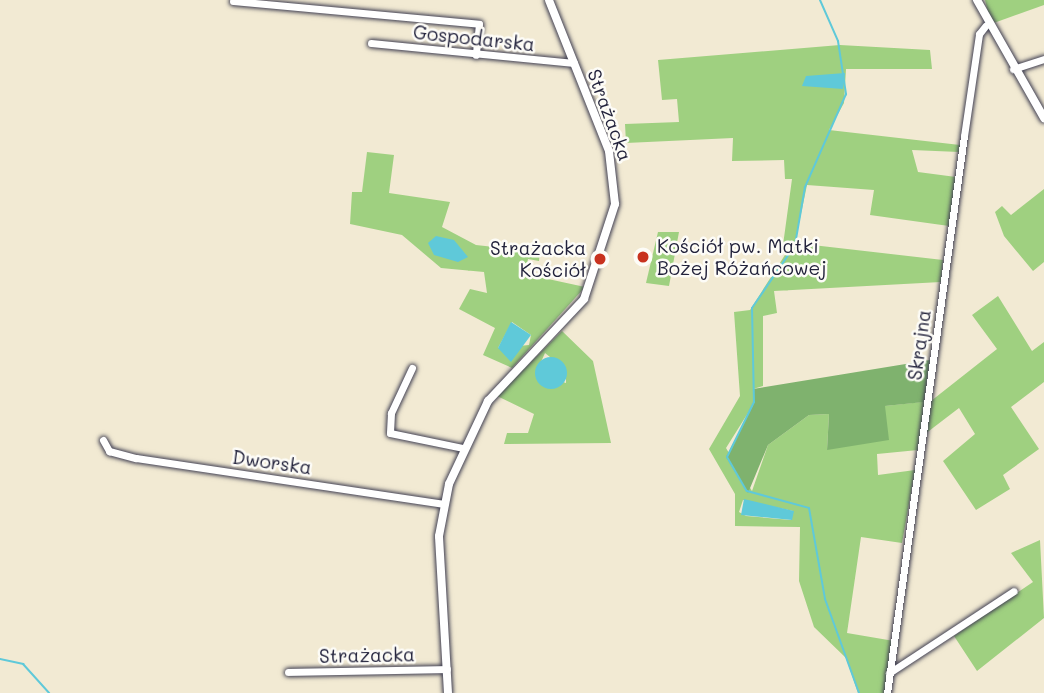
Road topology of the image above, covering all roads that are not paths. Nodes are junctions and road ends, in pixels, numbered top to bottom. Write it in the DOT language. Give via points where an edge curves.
graph roads {
  1 [pos="550,0"];
  2 [pos="977,0"];
  3 [pos="233,1"];
  4 [pos="986,25"];
  5 [pos="371,43"];
  6 [pos="476,55"];
  7 [pos="1044,58"];
  8 [pos="575,63"];
  9 [pos="1013,69"];
  10 [pos="1044,118"];
  11 [pos="412,368"];
  12 [pos="103,440"];
  13 [pos="463,449"];
  14 [pos="443,504"];
  15 [pos="1014,591"];
  16 [pos="447,669"];
  17 [pos="288,672"];
  18 [pos="889,673"];
  19 [pos="448,693"];
  20 [pos="887,693"];
  1 -- 8 [label="street, Strażacka"];
  2 -- 4 [label="street"];
  3 -- 6 [label="street" via="479,24"];
  4 -- 9 [label="street"];
  4 -- 18 [label="street, Skrajna" via="977,46"];
  5 -- 6 [label="street, Gospodarska"];
  6 -- 8 [label="street, Gospodarska"];
  7 -- 9 [label="street"];
  8 -- 13 [label="street, Strażacka" via="613,164 610,225 581,303 491,397"];
  9 -- 10 [label="street"];
  11 -- 13 [label="street" via="391,413 390,433"];
  12 -- 14 [label="street, Dworska" via="109,451 136,458"];
  13 -- 14 [label="street, Strażacka"];
  14 -- 16 [label="street, Strażacka"];
  15 -- 18 [label="street"];
  16 -- 17 [label="street, Strażacka"];
  16 -- 19 [label="street, Strażacka"];
  18 -- 20 [label="street, Skrajna"];
}
